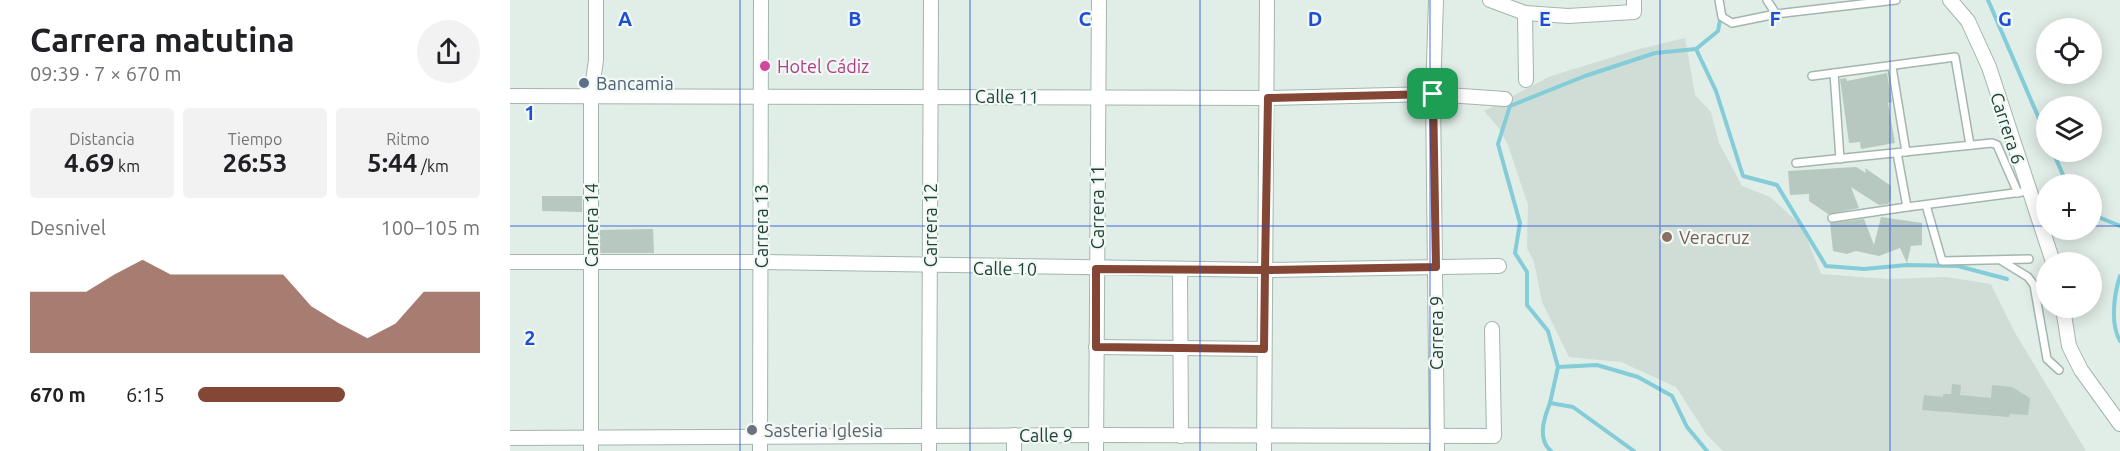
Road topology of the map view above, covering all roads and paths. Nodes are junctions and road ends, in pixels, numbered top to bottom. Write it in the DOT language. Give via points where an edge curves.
graph roads {
  1 [pos="596,0"];
  2 [pos="761,0"];
  3 [pos="931,0"];
  4 [pos="1099,0"];
  5 [pos="1268,0"];
  6 [pos="1436,0"];
  7 [pos="1490,0"];
  8 [pos="1719,0"];
  9 [pos="1767,0"];
  10 [pos="1896,0"];
  11 [pos="1950,0"];
  12 [pos="1634,6"];
  13 [pos="1525,13"];
  14 [pos="1776,14"];
  15 [pos="1892,67"];
  16 [pos="1834,73"];
  17 [pos="1812,76"];
  18 [pos="1526,80"];
  19 [pos="1433,94"];
  20 [pos="761,95"];
  21 [pos="929,95"];
  22 [pos="510,96"];
  23 [pos="591,96"];
  24 [pos="1097,97"];
  25 [pos="1268,98"];
  26 [pos="1505,99"];
  27 [pos="1970,146"];
  28 [pos="1906,152"];
  29 [pos="1897,153"];
  30 [pos="1840,159"];
  31 [pos="1796,164"];
  32 [pos="2023,192"];
  33 [pos="1926,205"];
  34 [pos="1907,207"];
  35 [pos="1832,218"];
  36 [pos="2049,252"];
  37 [pos="2029,259"];
  38 [pos="2002,261"];
  39 [pos="510,262"];
  40 [pos="761,262"];
  41 [pos="591,263"];
  42 [pos="930,266"];
  43 [pos="1499,266"];
  44 [pos="1436,267"];
  45 [pos="1096,269"];
  46 [pos="1180,270"];
  47 [pos="1265,270"];
  48 [pos="2065,318"];
  49 [pos="1492,329"];
  50 [pos="1096,347"];
  51 [pos="1181,349"];
  52 [pos="1264,349"];
  53 [pos="2059,370"];
  54 [pos="2120,424"];
  55 [pos="1014,435"];
  56 [pos="1096,435"];
  57 [pos="1263,435"];
  58 [pos="591,436"];
  59 [pos="929,436"];
  60 [pos="1181,436"];
  61 [pos="1494,436"];
  62 [pos="510,438"];
  63 [pos="760,444"];
  64 [pos="1437,445"];
  65 [pos="591,451"];
  66 [pos="929,451"];
  67 [pos="1014,451"];
  68 [pos="1096,451"];
  69 [pos="1264,451"];
  70 [pos="1495,451"];
  1 -- 23 [label="street, Carrera 14" via="596,60"];
  2 -- 20 [label="street, Carrera 13"];
  3 -- 21 [label="street, Carrera 12"];
  4 -- 24 [label="street, Carrera 11"];
  5 -- 25 [label="street"];
  6 -- 19 [label="street, Carrera 9"];
  7 -- 13 [label="street"];
  8 -- 14 [label="lane" via="1722,17 1728,23"];
  9 -- 14 [label="lane"];
  10 -- 14 [label="lane"];
  11 -- 32 [label="street, Carrera 6" via="1968,21 1989,68"];
  12 -- 13 [label="street" via="1568,16"];
  13 -- 18 [label="street"];
  15 -- 16 [label="lane"];
  15 -- 27 [label="lane" via="1955,57"];
  15 -- 28 [label="lane"];
  16 -- 17 [label="lane"];
  16 -- 30 [label="lane"];
  19 -- 25 [label="street, Calle 11"];
  19 -- 26 [label="street, Calle 11"];
  19 -- 44 [label="street, Carrera 9"];
  20 -- 21 [label="street, Calle 11"];
  20 -- 23 [label="street, Calle 11"];
  20 -- 40 [label="street, Carrera 13"];
  21 -- 24 [label="street, Calle 11"];
  21 -- 42 [label="street, Carrera 12"];
  22 -- 23 [label="street, Calle 11"];
  23 -- 41 [label="street, Carrera 14"];
  24 -- 25 [label="street, Calle 11"];
  24 -- 45 [label="street, Carrera 11"];
  25 -- 47 [label="street"];
  27 -- 28 [label="lane"];
  27 -- 32 [label="lane" via="1997,145"];
  28 -- 29 [label="lane"];
  29 -- 30 [label="lane"];
  29 -- 34 [label="lane"];
  30 -- 31 [label="lane"];
  32 -- 33 [label="lane"];
  32 -- 36 [label="street, Carrera 6"];
  33 -- 34 [label="lane"];
  33 -- 38 [label="lane" via="1942,261"];
  34 -- 35 [label="lane"];
  37 -- 38 [label="lane"];
  38 -- 53 [label="lane" via="2034,285 2047,359"];
  39 -- 41 [label="street, Calle 10"];
  40 -- 41 [label="street, Calle 10"];
  40 -- 42 [label="street, Calle 10"];
  40 -- 63 [label="street, Carrera 13"];
  41 -- 58 [label="street, Carrera 14"];
  42 -- 45 [label="street, Calle 10"];
  42 -- 59 [label="street, Carrera 12"];
  43 -- 44 [label="street, Calle 10"];
  44 -- 47 [label="street, Calle 10"];
  44 -- 64 [label="street, Carrera 9"];
  45 -- 46 [label="street, Calle 10"];
  45 -- 50 [label="street, Carrera 11"];
  46 -- 47 [label="street, Calle 10"];
  46 -- 51 [label="street"];
  47 -- 52 [label="street"];
  48 -- 54 [label="street" via="2069,346 2081,370"];
  49 -- 61 [label="street"];
  50 -- 51 [label="street"];
  50 -- 56 [label="street, Carrera 11"];
  51 -- 52 [label="street"];
  51 -- 60 [label="street"];
  52 -- 57 [label="street"];
  55 -- 56 [label="street, Calle 9"];
  55 -- 59 [label="street, Calle 9"];
  55 -- 67 [label="street"];
  56 -- 60 [label="street, Calle 9"];
  56 -- 68 [label="street, Carrera 11"];
  57 -- 60 [label="street, Calle 9"];
  57 -- 64 [label="street, Calle 9"];
  57 -- 69 [label="street"];
  58 -- 62 [label="street, Calle 9"];
  58 -- 63 [label="street, Calle 9"];
  58 -- 65 [label="street, Carrera 14"];
  59 -- 63 [label="street, Calle 9"];
  59 -- 66 [label="street, Carrera 12"];
  61 -- 64 [label="street, Calle 9"];
  61 -- 70 [label="street"];
}
